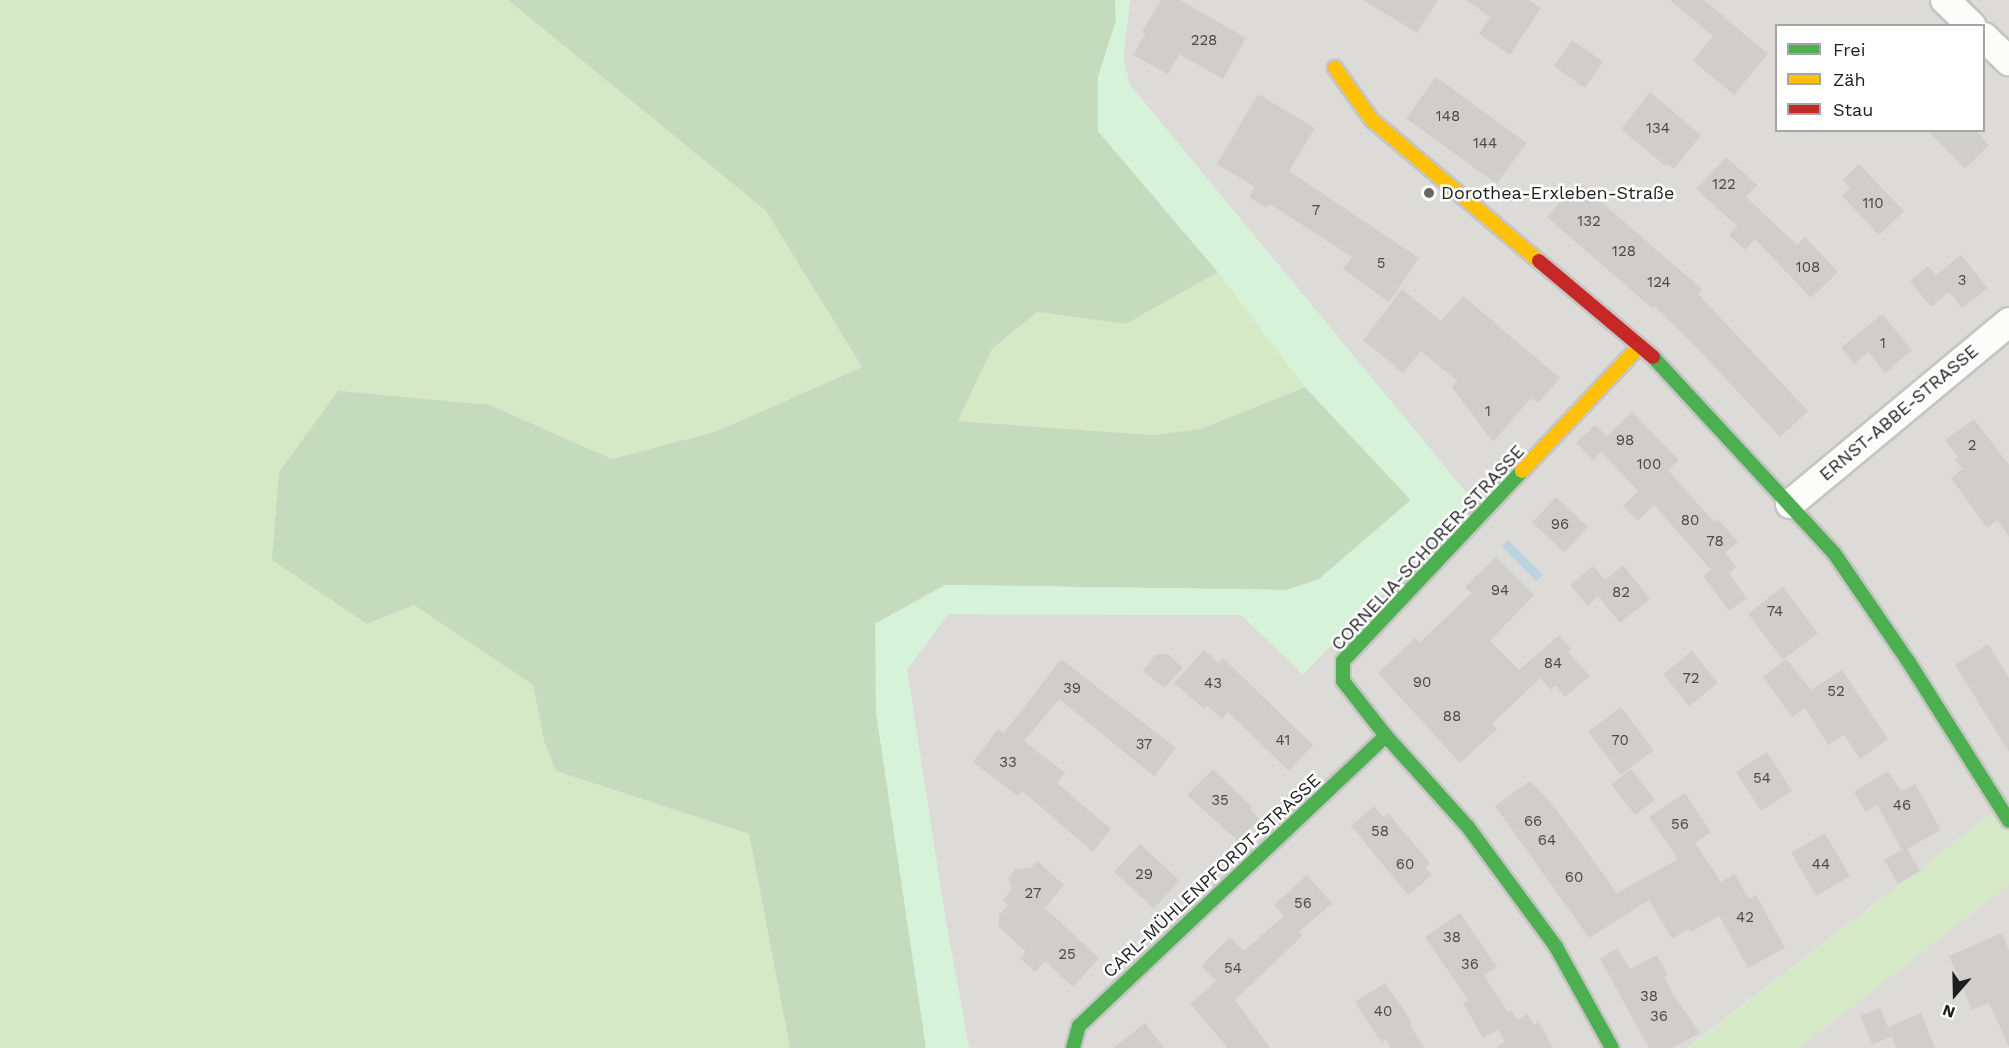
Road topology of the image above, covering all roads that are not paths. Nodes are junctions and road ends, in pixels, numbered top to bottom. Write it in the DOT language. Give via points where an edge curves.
graph roads {
  1 [pos="1945,0"];
  2 [pos="1970,24"];
  3 [pos="1985,39"];
  4 [pos="2009,61"];
  5 [pos="1335,68"];
  6 [pos="2009,322"];
  7 [pos="1640,346"];
  8 [pos="1790,504"];
  9 [pos="1386,736"];
  10 [pos="2009,820"];
  11 [pos="1072,1048"];
  12 [pos="1612,1048"];
  1 -- 2 [label="street"];
  3 -- 4 [label="street"];
  5 -- 7 [label="street" via="1372,120"];
  6 -- 8 [label="street, ERNST-ABBE-STRASSE"];
  7 -- 8 [label="street"];
  7 -- 9 [label="street, CORNELIA-SCHORER-STRASSE" via="1343,661 1343,681"];
  8 -- 10 [label="street" via="1834,553"];
  9 -- 11 [label="street, CARL-MÜHLENPFORDT-STRASSE" via="1079,1026"];
  9 -- 12 [label="street, CORNELIA-SCHORER-STRASSE" via="1468,827 1556,947"];
}
